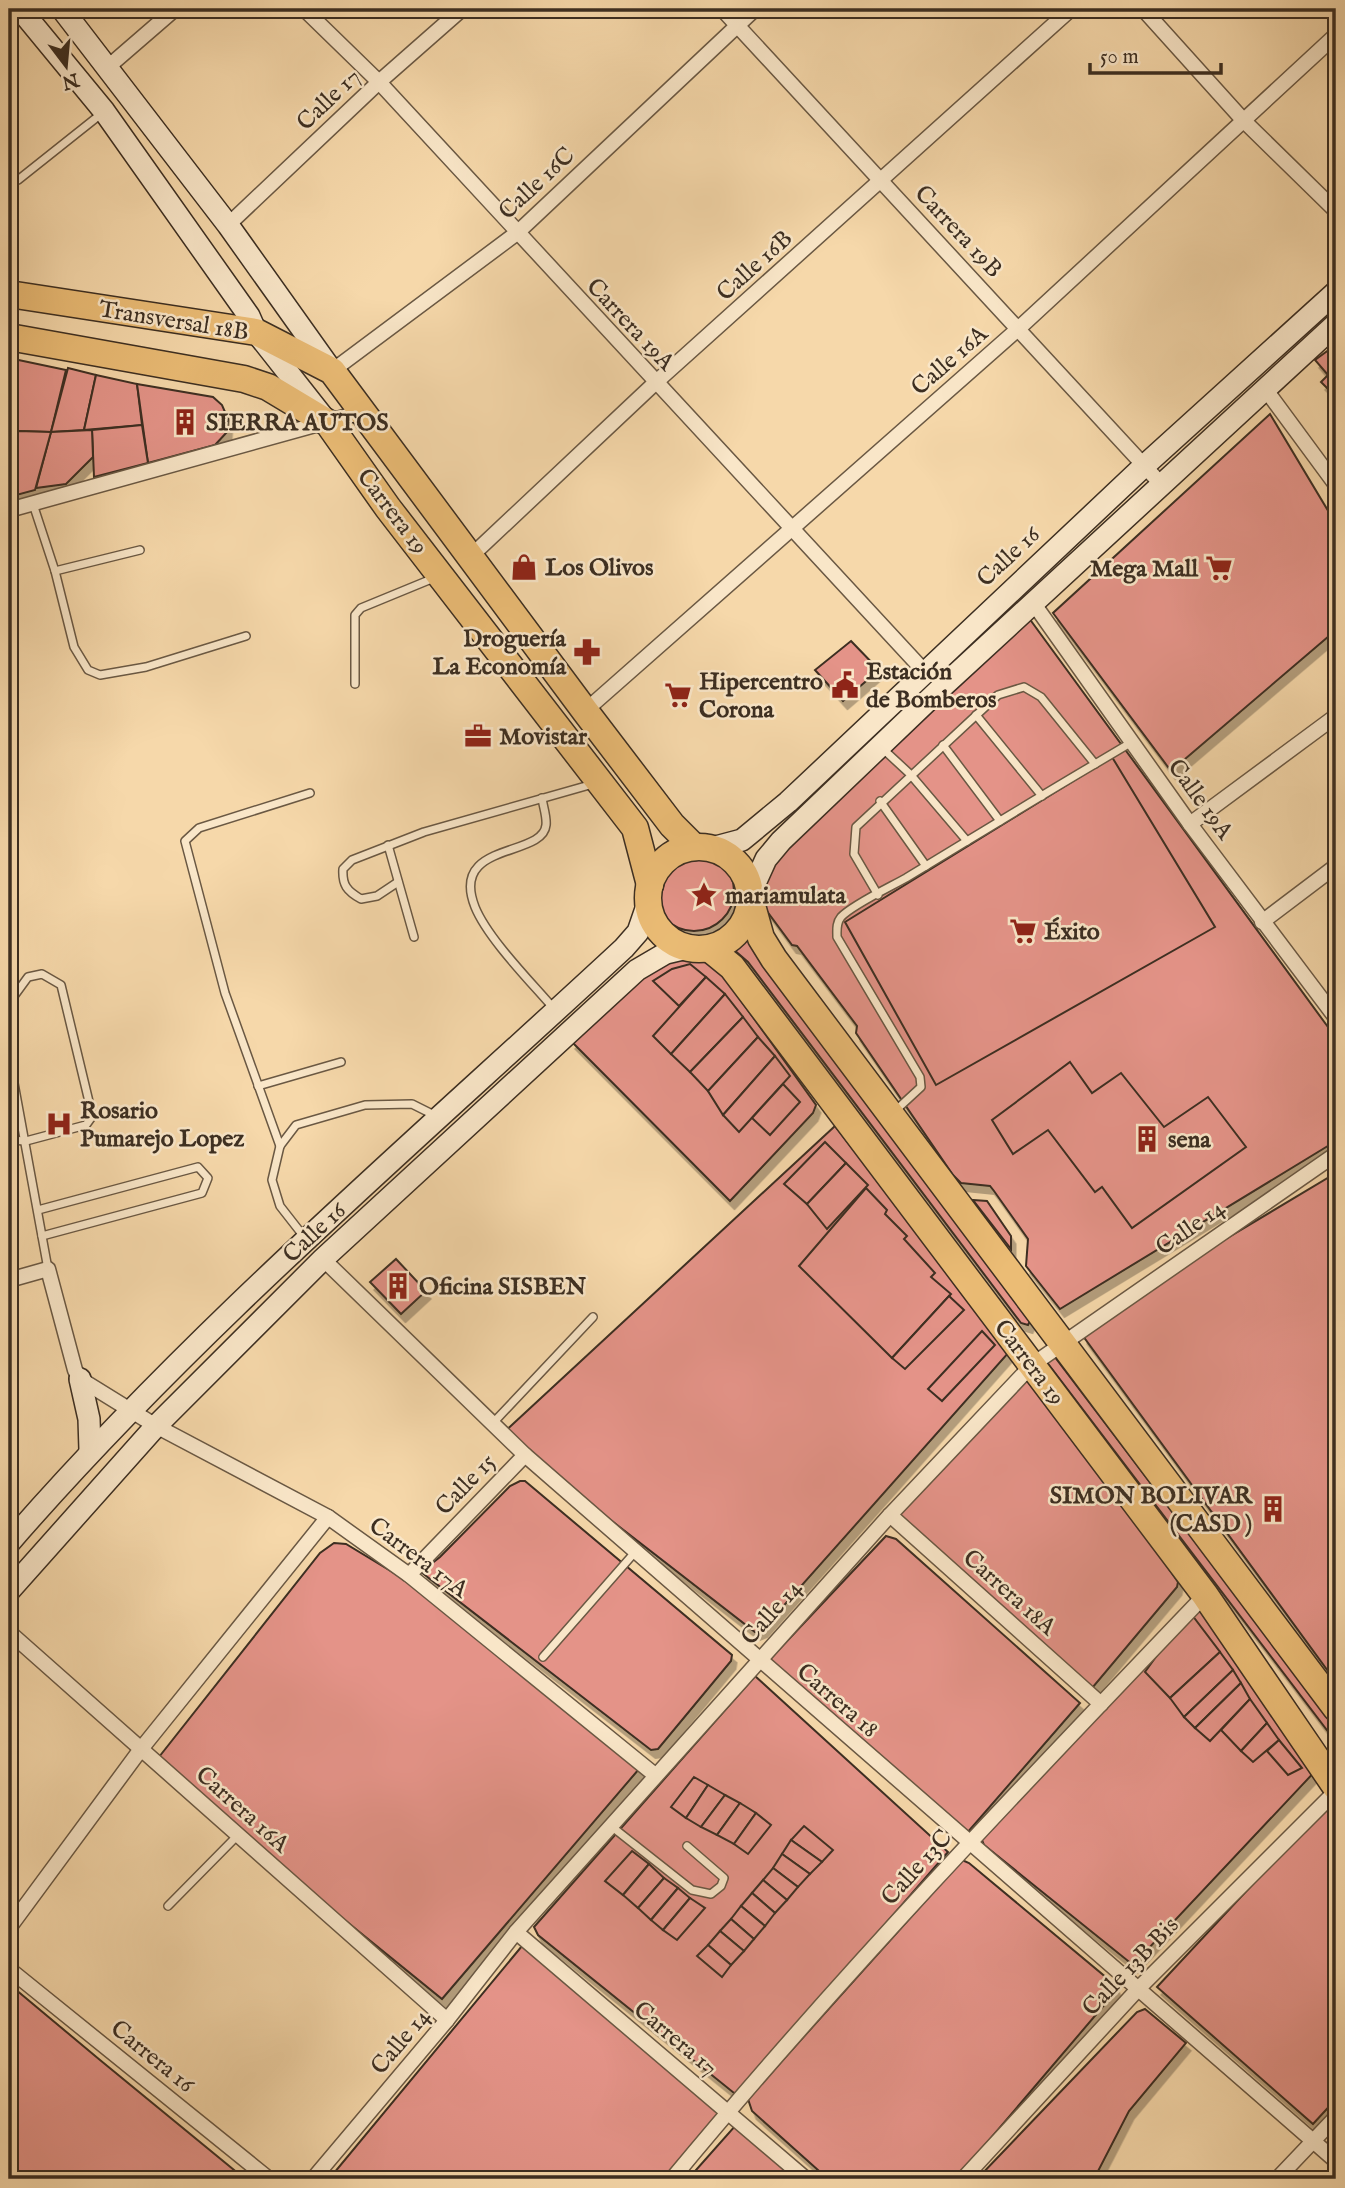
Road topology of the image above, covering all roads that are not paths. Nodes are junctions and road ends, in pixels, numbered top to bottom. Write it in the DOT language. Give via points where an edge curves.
graph roads {
  1 [pos="20,9"];
  2 [pos="62,9"];
  3 [pos="175,9"];
  4 [pos="304,9"];
  5 [pos="462,9"];
  6 [pos="722,9"];
  7 [pos="755,9"];
  8 [pos="1071,9"];
  9 [pos="1143,9"];
  10 [pos="737,25"];
  11 [pos="1336,35"];
  12 [pos="108,67"];
  13 [pos="379,82"];
  14 [pos="104,111"];
  15 [pos="1244,121"];
  16 [pos="18,180"];
  17 [pos="882,181"];
  18 [pos="1336,211"];
  19 [pos="228,225"];
  20 [pos="517,233"];
  21 [pos="1336,292"];
  22 [pos="9,294"];
  23 [pos="1336,324"];
  24 [pos="1018,329"];
  25 [pos="256,332"];
  26 [pos="9,337"];
  27 [pos="332,371"];
  28 [pos="655,383"];
  29 [pos="1266,390"];
  30 [pos="362,412"];
  31 [pos="328,423"];
  32 [pos="1144,466"];
  33 [pos="1162,485"];
  34 [pos="1336,485"];
  35 [pos="33,504"];
  36 [pos="9,510"];
  37 [pos="791,528"];
  38 [pos="140,550"];
  39 [pos="469,558"];
  40 [pos="55,571"];
  41 [pos="441,575"];
  42 [pos="1034,604"];
  43 [pos="246,636"];
  44 [pos="924,671"];
  45 [pos="355,684"];
  46 [pos="585,711"];
  47 [pos="976,715"];
  48 [pos="1336,716"];
  49 [pos="1132,742"];
  50 [pos="943,745"];
  51 [pos="880,747"];
  52 [pos="1095,764"];
  53 [pos="910,774"];
  54 [pos="600,782"];
  55 [pos="310,793"];
  56 [pos="1042,796"];
  57 [pos="542,799"];
  58 [pos="880,802"];
  59 [pos="1000,821"];
  60 [pos="1190,824"];
  61 [pos="967,841"];
  62 [pos="388,845"];
  63 [pos="703,848"];
  64 [pos="926,866"];
  65 [pos="1336,866"];
  66 [pos="398,882"];
  67 [pos="649,894"];
  68 [pos="878,895"];
  69 [pos="751,897"];
  70 [pos="1262,922"];
  71 [pos="414,937"];
  72 [pos="698,948"];
  73 [pos="9,1003"];
  74 [pos="556,1011"];
  75 [pos="1336,1018"];
  76 [pos="9,1056"];
  77 [pos="341,1062"];
  78 [pos="258,1086"];
  79 [pos="891,1115"];
  80 [pos="440,1118"];
  81 [pos="9,1140"];
  82 [pos="26,1141"];
  83 [pos="280,1146"];
  84 [pos="1336,1154"];
  85 [pos="38,1210"];
  86 [pos="42,1236"];
  87 [pos="306,1240"];
  88 [pos="323,1259"];
  89 [pos="48,1269"];
  90 [pos="9,1280"];
  91 [pos="593,1317"];
  92 [pos="1063,1343"];
  93 [pos="1032,1365"];
  94 [pos="80,1379"];
  95 [pos="132,1411"];
  96 [pos="493,1423"];
  97 [pos="156,1426"];
  98 [pos="90,1450"];
  99 [pos="525,1455"];
  100 [pos="890,1515"];
  101 [pos="328,1517"];
  102 [pos="9,1543"];
  103 [pos="636,1552"];
  104 [pos="409,1575"];
  105 [pos="9,1591"];
  106 [pos="1205,1595"];
  107 [pos="9,1632"];
  108 [pos="543,1657"];
  109 [pos="758,1660"];
  110 [pos="1101,1704"];
  111 [pos="1336,1708"];
  112 [pos="141,1749"];
  113 [pos="655,1775"];
  114 [pos="1336,1789"];
  115 [pos="611,1826"];
  116 [pos="238,1835"];
  117 [pos="967,1843"];
  118 [pos="687,1846"];
  119 [pos="168,1906"];
  120 [pos="9,1928"];
  121 [pos="516,1932"];
  122 [pos="9,1969"];
  123 [pos="1137,1989"];
  124 [pos="447,2021"];
  125 [pos="727,2112"];
  126 [pos="1336,2117"];
  127 [pos="1313,2139"];
  128 [pos="1336,2161"];
  129 [pos="269,2179"];
  130 [pos="313,2179"];
  131 [pos="672,2179"];
  132 [pos="806,2179"];
  133 [pos="963,2179"];
  134 [pos="1277,2179"];
  1 -- 14 [label="main road, Carrera 19"];
  2 -- 12 [label="main road, Carrera 19"];
  3 -- 12 [label="street"];
  4 -- 13 [label="street, Carrera 19A"];
  5 -- 13 [label="street, Calle 17"];
  6 -- 10 [label="street, Carrera 19B"];
  7 -- 10 [label="street, Calle 16C"];
  8 -- 17 [label="street, Calle 16B"];
  9 -- 15 [label="street"];
  10 -- 17 [label="street, Carrera 19B"];
  10 -- 20 [label="street, Calle 16C"];
  11 -- 15 [label="street, Calle 16A"];
  12 -- 19 [label="main road, Carrera 19"];
  13 -- 19 [label="street, Calle 17"];
  13 -- 20 [label="street, Carrera 19A"];
  14 -- 16 [label="lane"];
  14 -- 25 [label="main road, Carrera 19"];
  15 -- 18 [label="street"];
  15 -- 24 [label="street, Calle 16A"];
  17 -- 24 [label="street, Carrera 19B"];
  17 -- 28 [label="street, Calle 16B"];
  19 -- 27 [label="main road, Carrera 19"];
  20 -- 27 [label="street, Calle 16C"];
  20 -- 28 [label="street, Carrera 19A"];
  21 -- 32 [label="main road, Calle 16"];
  22 -- 25 [label="highway, Transversal 18B"];
  23 -- 29 [label="main road"];
  24 -- 32 [label="street, Carrera 19B"];
  24 -- 37 [label="street, Calle 16A"];
  25 -- 27 [label="highway, Transversal 18B"];
  25 -- 31 [label="main road, Carrera 19"];
  26 -- 31 [label="highway, Transversal 18B" via="244,379 268,387"];
  27 -- 30 [label="highway, Carrera 19"];
  28 -- 37 [label="street, Carrera 19A"];
  28 -- 39 [label="street, Calle 16B"];
  29 -- 33 [label="main road"];
  29 -- 34 [label="street"];
  30 -- 31 [label="street"];
  30 -- 39 [label="highway, Carrera 19"];
  31 -- 35 [label="street"];
  31 -- 41 [label="highway, Carrera 19"];
  32 -- 33 [label="street, Carrera 19B"];
  32 -- 44 [label="main road, Calle 16"];
  33 -- 42 [label="main road"];
  35 -- 36 [label="street"];
  35 -- 40 [label="lane"];
  37 -- 44 [label="street, Carrera 19A"];
  37 -- 46 [label="street, Calle 16A"];
  38 -- 40 [label="lane"];
  39 -- 46 [label="highway, Carrera 19"];
  40 -- 43 [label="lane" via="74,647 88,670 100,675 146,667"];
  41 -- 45 [label="lane" via="361,608 355,615"];
  41 -- 54 [label="highway, Carrera 19"];
  42 -- 49 [label="street, Calle 19A"];
  42 -- 51 [label="main road"];
  44 -- 63 [label="main road, Calle 16" via="758,828 733,844"];
  46 -- 63 [label="highway, Carrera 19" via="672,825"];
  47 -- 50 [label="lane"];
  47 -- 52 [label="lane" via="998,695 1024,687 1041,697"];
  47 -- 56 [label="lane"];
  48 -- 60 [label="street"];
  49 -- 52 [label="lane"];
  49 -- 60 [label="street, Calle 19A"];
  50 -- 53 [label="lane"];
  50 -- 59 [label="lane"];
  51 -- 53 [label="lane"];
  51 -- 69 [label="main road" via="781,841 766,859"];
  52 -- 56 [label="lane"];
  53 -- 58 [label="lane"];
  53 -- 61 [label="lane"];
  54 -- 57 [label="lane"];
  54 -- 67 [label="highway, Carrera 19" via="635,828"];
  55 -- 78 [label="lane" via="199,828 186,841 225,993"];
  56 -- 59 [label="lane"];
  57 -- 62 [label="lane"];
  57 -- 74 [label="lane" via="547,827 541,836 487,859 474,877 472,893 476,909 505,951"];
  58 -- 64 [label="lane"];
  58 -- 68 [label="lane" via="856,827 854,854"];
  59 -- 61 [label="lane"];
  60 -- 70 [label="street, Calle 19A"];
  61 -- 64 [label="lane"];
  62 -- 66 [label="lane"];
  62 -- 66 [label="lane" via="352,860 343,869 342,881 349,893 360,899 377,896"];
  63 -- 67 [label="highway" via="677,852 663,862"];
  63 -- 69 [label="highway" via="728,856 741,868"];
  64 -- 68 [label="lane"];
  65 -- 70 [label="street"];
  66 -- 71 [label="lane"];
  67 -- 72 [label="highway" via="657,928 670,941"];
  67 -- 74 [label="main road, Calle 16" via="645,919 631,940"];
  68 -- 79 [label="lane" via="841,917 836,927 837,937 920,1077 921,1087"];
  69 -- 72 [label="highway" via="741,928 727,942"];
  69 -- 79 [label="highway, Carrera 19" via="761,938 774,959"];
  70 -- 75 [label="street, Calle 19A"];
  72 -- 88 [label="main road, Calle 16" via="666,953 636,970"];
  72 -- 93 [label="highway, Carrera 19" via="732,967"];
  73 -- 82 [label="lane" via="28,977 42,974 61,985 91,1110 86,1125"];
  74 -- 80 [label="main road, Calle 16"];
  76 -- 82 [label="lane"];
  77 -- 78 [label="lane"];
  78 -- 83 [label="lane"];
  79 -- 92 [label="highway, Carrera 19"];
  80 -- 83 [label="lane" via="412,1104 365,1105 296,1125"];
  80 -- 87 [label="main road, Calle 16"];
  81 -- 82 [label="lane"];
  82 -- 85 [label="lane"];
  83 -- 87 [label="lane" via="272,1180 280,1206"];
  84 -- 92 [label="street, Calle 14"];
  85 -- 86 [label="lane"];
  85 -- 86 [label="lane" via="198,1167 208,1178 202,1193"];
  86 -- 89 [label="lane"];
  87 -- 95 [label="main road, Calle 16"];
  88 -- 96 [label="street, Carrera 18"];
  88 -- 97 [label="main road, Calle 16"];
  89 -- 90 [label="street"];
  89 -- 94 [label="street"];
  91 -- 96 [label="lane"];
  92 -- 93 [label="street, Calle 14"];
  92 -- 111 [label="highway, Carrera 19"];
  93 -- 100 [label="street, Calle 14"];
  93 -- 106 [label="highway, Carrera 19"];
  94 -- 95 [label="street, Carrera 17A"];
  94 -- 98 [label="main road"];
  95 -- 97 [label="street, Carrera 17A"];
  95 -- 98 [label="main road, Calle 16"];
  96 -- 99 [label="street, Carrera 18"];
  97 -- 101 [label="street, Carrera 17A"];
  97 -- 105 [label="main road, Calle 16"];
  98 -- 102 [label="main road, Calle 16"];
  99 -- 103 [label="street, Carrera 18"];
  99 -- 104 [label="street, Calle 15"];
  100 -- 109 [label="street, Calle 14"];
  100 -- 110 [label="street, Carrera 18A"];
  101 -- 104 [label="street, Carrera 17A"];
  101 -- 112 [label="street"];
  103 -- 108 [label="lane"];
  103 -- 109 [label="street, Carrera 18"];
  104 -- 113 [label="street, Carrera 17A"];
  106 -- 110 [label="street, Calle 13C"];
  106 -- 114 [label="highway, Carrera 19"];
  107 -- 112 [label="street, Carrera 16A"];
  109 -- 113 [label="street, Calle 14"];
  109 -- 117 [label="street, Carrera 18"];
  110 -- 117 [label="street, Calle 13C"];
  112 -- 116 [label="street, Carrera 16A"];
  112 -- 120 [label="street"];
  113 -- 115 [label="street, Calle 14"];
  114 -- 123 [label="street, Calle 13B Bis"];
  115 -- 118 [label="lane" via="692,1890 711,1894 723,1878"];
  115 -- 121 [label="street, Calle 14"];
  116 -- 119 [label="lane"];
  116 -- 124 [label="street, Carrera 16A"];
  117 -- 123 [label="street, Carrera 18"];
  117 -- 125 [label="street, Calle 13C"];
  121 -- 124 [label="street, Calle 14"];
  121 -- 125 [label="street, Carrera 17"];
  122 -- 129 [label="street, Carrera 16"];
  123 -- 127 [label="street, Carrera 18"];
  123 -- 133 [label="street, Calle 13B Bis"];
  124 -- 130 [label="street, Calle 14"];
  125 -- 131 [label="street, Calle 13C"];
  125 -- 132 [label="street, Carrera 17"];
  126 -- 127 [label="street"];
  127 -- 128 [label="street, Carrera 18"];
  127 -- 134 [label="street"];
}
